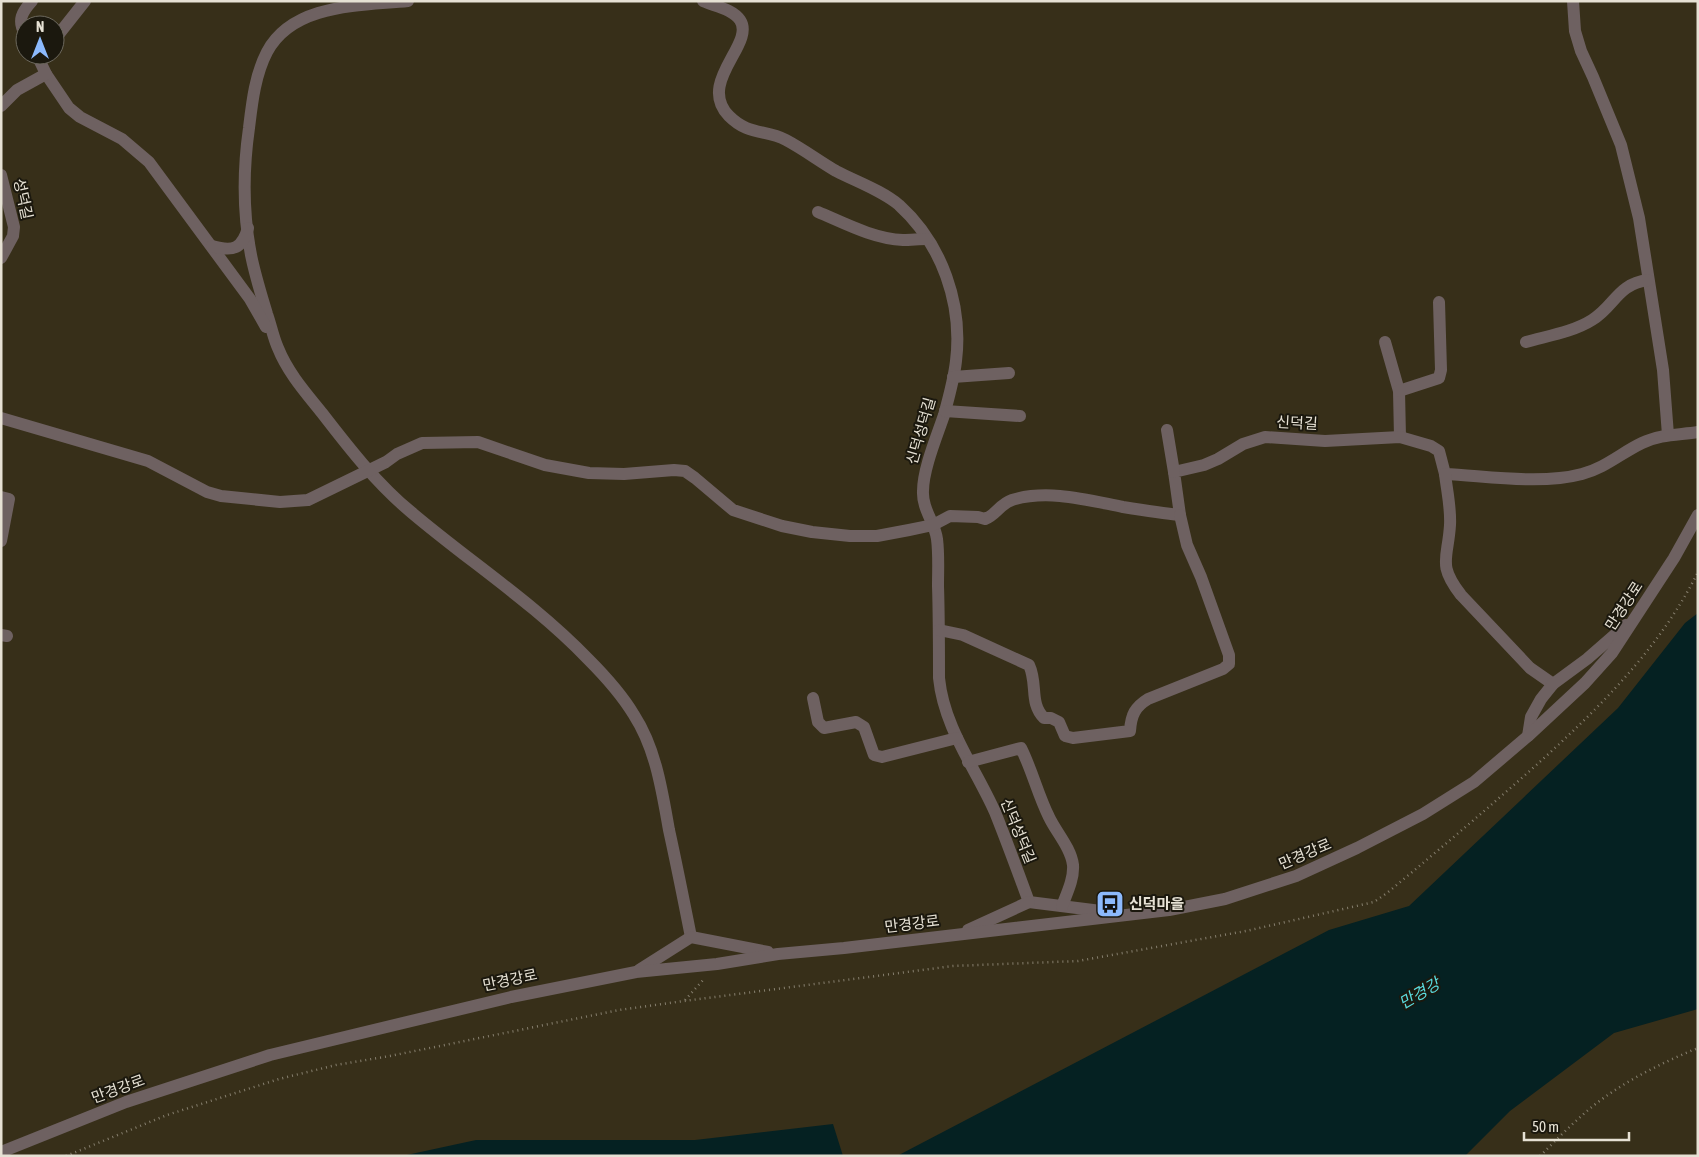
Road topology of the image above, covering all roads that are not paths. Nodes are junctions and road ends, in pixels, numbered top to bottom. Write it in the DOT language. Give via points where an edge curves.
graph roads {
  1 [pos="32,1"];
  2 [pos="85,1"];
  3 [pos="408,1"];
  4 [pos="703,1"];
  5 [pos="1572,1"];
  6 [pos="22,15"];
  7 [pos="65,26"];
  8 [pos="41,65"];
  9 [pos="46,74"];
  10 [pos="2,102"];
  11 [pos="1,175"];
  12 [pos="818,212"];
  13 [pos="248,228"];
  14 [pos="927,238"];
  15 [pos="212,246"];
  16 [pos="1,258"];
  17 [pos="1648,280"];
  18 [pos="1439,302"];
  19 [pos="1385,342"];
  20 [pos="1526,342"];
  21 [pos="278,348"];
  22 [pos="1009,373"];
  23 [pos="953,377"];
  24 [pos="1399,391"];
  25 [pos="945,412"];
  26 [pos="1020,416"];
  27 [pos="1,418"];
  28 [pos="1167,430"];
  29 [pos="1698,432"];
  30 [pos="1668,434"];
  31 [pos="1400,437"];
  32 [pos="368,470"];
  33 [pos="1174,472"];
  34 [pos="1445,474"];
  35 [pos="1,497"];
  36 [pos="1180,515"];
  37 [pos="1698,515"];
  38 [pos="932,525"];
  39 [pos="1,542"];
  40 [pos="1639,614"];
  41 [pos="939,630"];
  42 [pos="1553,684"];
  43 [pos="814,698"];
  44 [pos="1528,736"];
  45 [pos="956,738"];
  46 [pos="968,762"];
  47 [pos="1030,902"];
  48 [pos="1062,906"];
  49 [pos="1128,914"];
  50 [pos="959,934"];
  51 [pos="691,937"];
  52 [pos="778,954"];
  53 [pos="636,972"];
  54 [pos="1,1152"];
  1 -- 6 [label="street"];
  2 -- 7 [label="street"];
  3 -- 13 [label="street" via="321,12 295,23 277,37 260,68 250,115 246,179"];
  4 -- 14 [label="street, 신덕성덕길" via="734,14 741,21 743,32 718,95 729,116 753,132 786,140 836,171 884,194 899,205"];
  5 -- 17 [label="street" via="1580,51 1621,145 1639,218"];
  8 -- 9 [label="street"];
  9 -- 10 [label="street"];
  9 -- 15 [label="street" via="69,108 122,139 149,162"];
  11 -- 16 [label="street, 성덕길" via="14,227 13,236"];
  12 -- 14 [label="street" via="878,235 903,240"];
  13 -- 15 [label="street" via="244,240 231,250"];
  13 -- 21 [label="street" via="251,255"];
  14 -- 23 [label="street, 신덕성덕길" via="946,274 956,314"];
  15 -- 21 [label="street" via="250,299"];
  17 -- 20 [label="street" via="1627,286 1594,319"];
  17 -- 30 [label="street" via="1663,370"];
  18 -- 24 [label="street" via="1439,378"];
  19 -- 24 [label="street"];
  21 -- 32 [label="street" via="292,374"];
  22 -- 23 [label="street"];
  23 -- 25 [label="street, 신덕성덕길"];
  24 -- 31 [label="street"];
  25 -- 26 [label="street"];
  25 -- 38 [label="street, 신덕성덕길" via="922,492"];
  27 -- 32 [label="street" via="148,461 207,492 222,496 280,502 308,500"];
  28 -- 33 [label="street"];
  29 -- 30 [label="street"];
  30 -- 34 [label="street" via="1641,443 1600,468 1581,474 1540,479"];
  31 -- 33 [label="street, 신덕길" via="1325,441 1265,437 1243,444 1204,465"];
  31 -- 34 [label="street, 신덕길" via="1439,451"];
  32 -- 38 [label="street" via="422,443 478,442 545,465 589,473 684,471 733,510 812,532 877,536"];
  32 -- 51 [label="street" via="410,512 547,618 599,670 635,716 654,759"];
  33 -- 36 [label="street"];
  34 -- 42 [label="street" via="1450,527 1445,558 1446,571 1452,583 1530,668"];
  35 -- 39 [label="street" via="9,499"];
  36 -- 38 [label="street" via="1070,497 1031,496 1004,502 992,517 950,516"];
  36 -- 41 [label="street" via="1187,545 1229,655 1229,664 1138,705 1131,717 1130,731 1073,738 1065,736 1059,722 1044,718 1037,711 1034,675 1029,665 963,635"];
  37 -- 40 [label="street, 만경강로"];
  38 -- 41 [label="street, 신덕성덕길" via="938,549"];
  40 -- 42 [label="street"];
  40 -- 44 [label="street, 만경강로" via="1600,668"];
  41 -- 45 [label="street, 신덕성덕길" via="941,696"];
  42 -- 44 [label="street" via="1531,717"];
  43 -- 45 [label="street" via="818,722 824,728 856,722 864,727 874,755 882,757"];
  44 -- 49 [label="street, 만경강로" via="1451,797 1395,830 1326,863 1225,899"];
  45 -- 46 [label="street, 신덕성덕길"];
  46 -- 47 [label="street, 신덕성덕길" via="994,812"];
  46 -- 48 [label="street" via="1020,748 1048,815 1071,856 1072,877"];
  47 -- 48 [label="street"];
  47 -- 50 [label="street"];
  48 -- 49 [label="street"];
  49 -- 50 [label="street, 만경강로"];
  50 -- 52 [label="street, 만경강로"];
  51 -- 52 [label="street"];
  51 -- 53 [label="street"];
  52 -- 53 [label="street, 만경강로"];
  53 -- 54 [label="street, 만경강로" via="465,1007 270,1054 126,1102"];
}
